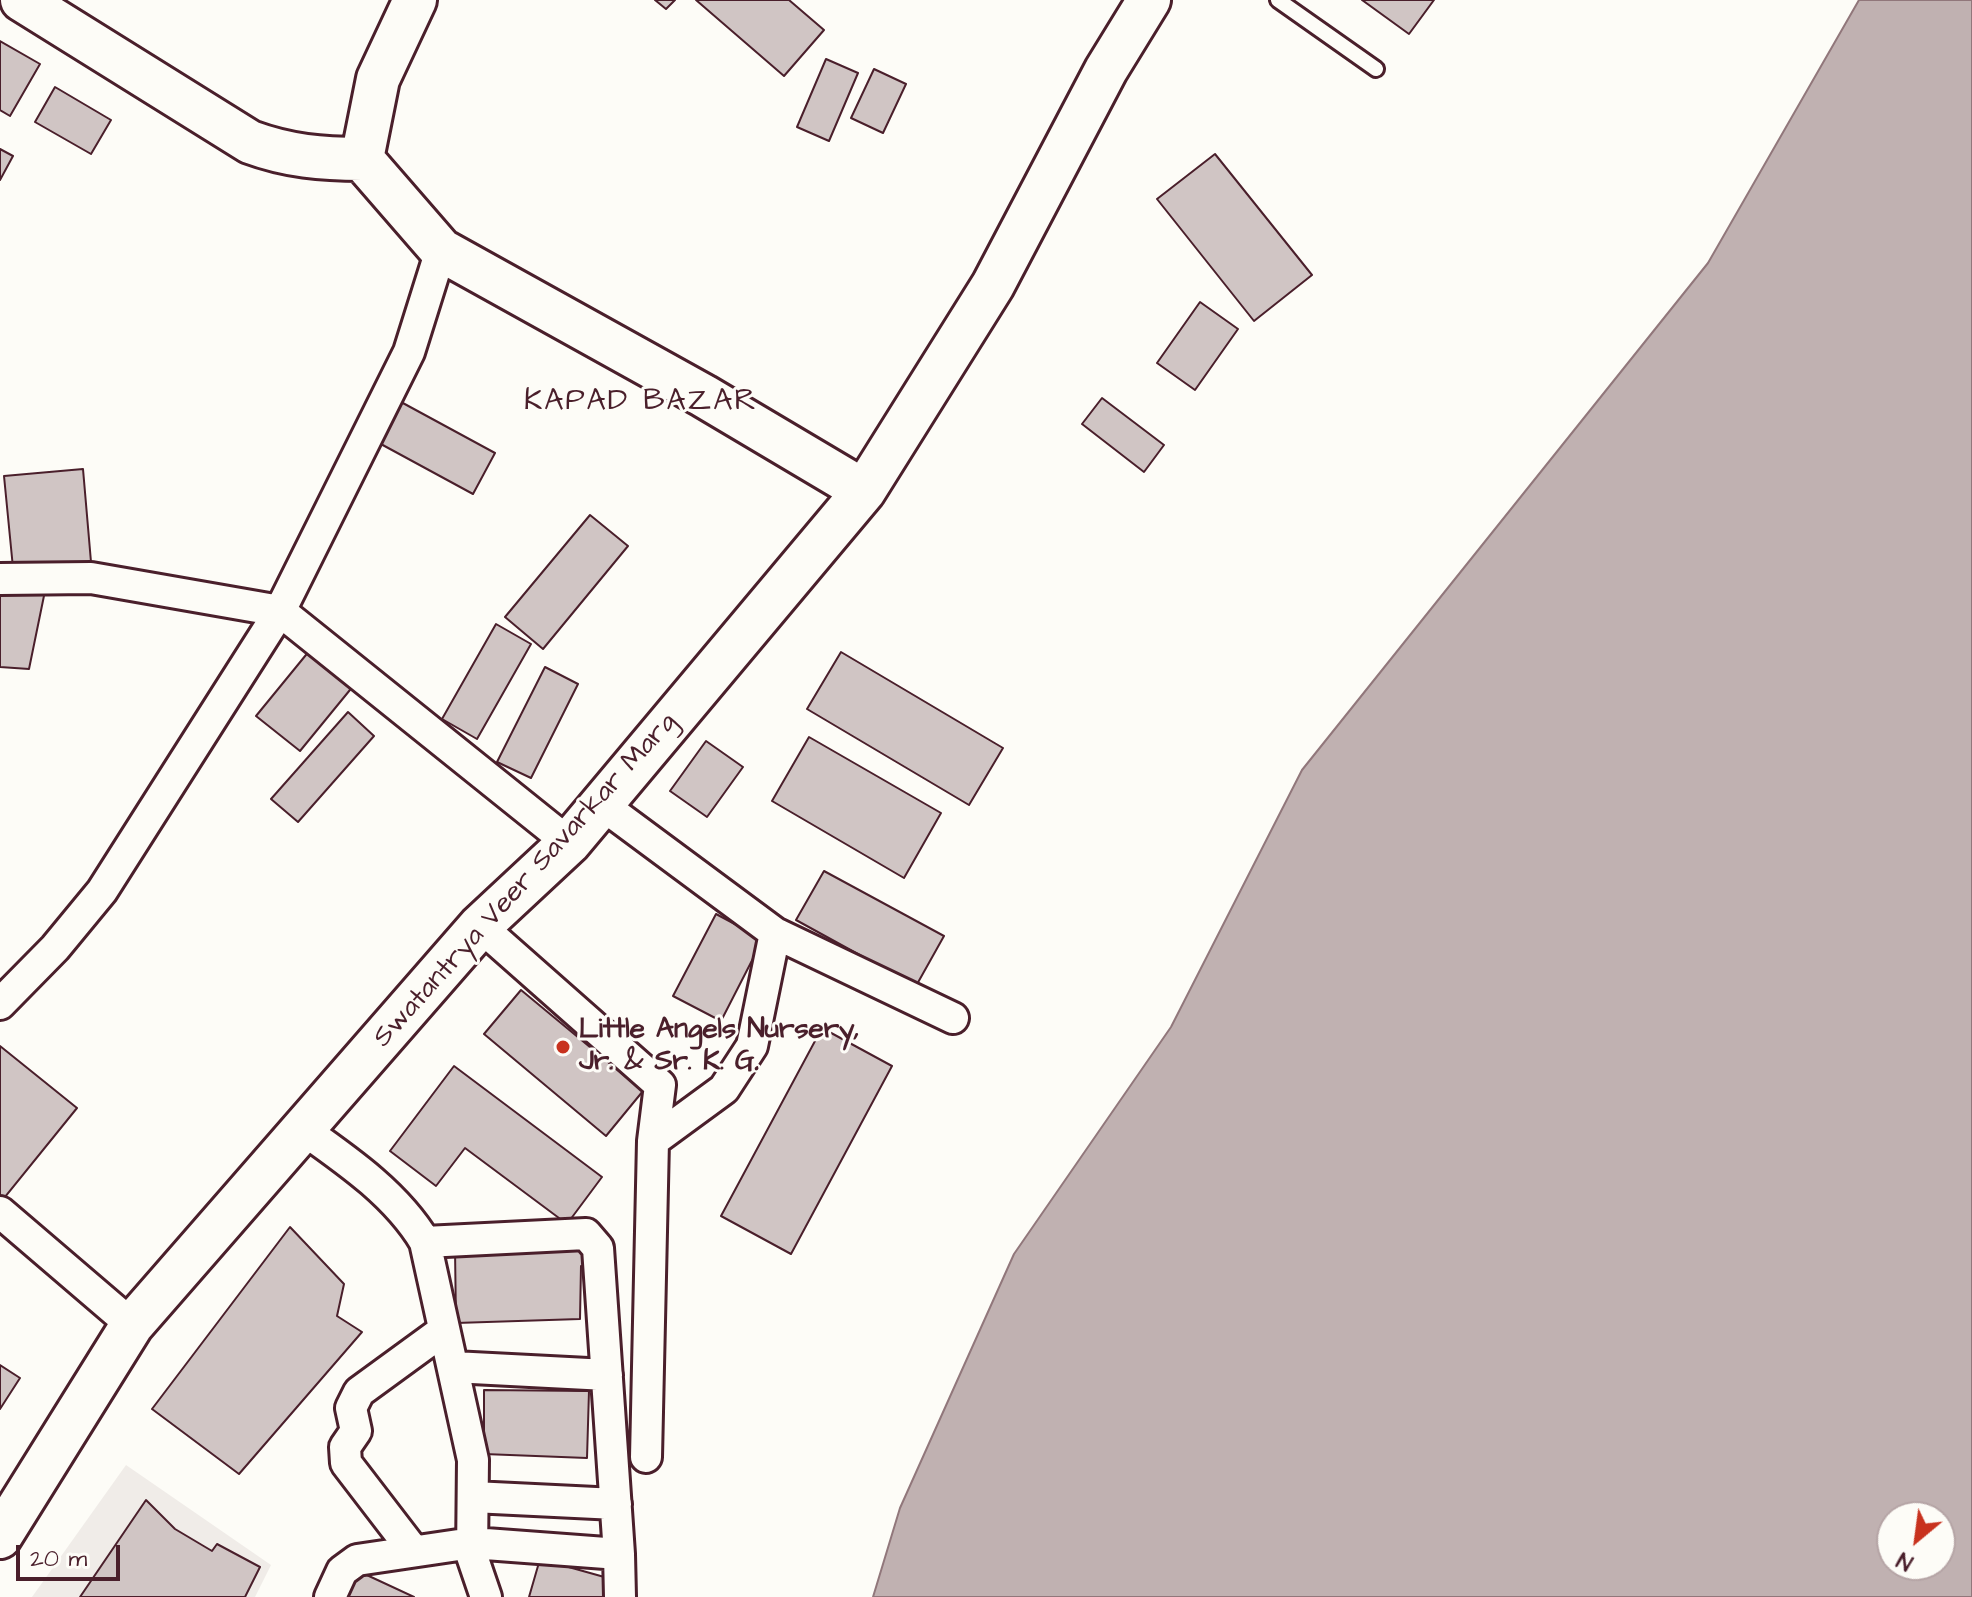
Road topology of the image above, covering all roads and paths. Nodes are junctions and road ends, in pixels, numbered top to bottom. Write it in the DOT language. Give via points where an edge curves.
graph roads {
  1 [pos="22,0"];
  2 [pos="415,0"];
  3 [pos="1149,0"];
  4 [pos="1278,0"];
  5 [pos="1376,69"];
  6 [pos="362,159"];
  7 [pos="441,250"];
  8 [pos="864,491"];
  9 [pos="0,579"];
  10 [pos="280,611"];
  11 [pos="601,804"];
  12 [pos="569,843"];
  13 [pos="480,926"];
  14 [pos="775,933"];
  15 [pos="0,1004"];
  16 [pos="953,1018"];
  17 [pos="304,1130"];
  18 [pos="653,1141"];
  19 [pos="0,1212"];
  20 [pos="425,1242"];
  21 [pos="132,1325"];
  22 [pos="444,1330"];
  23 [pos="453,1367"];
  24 [pos="607,1375"];
  25 [pos="646,1457"];
  26 [pos="473,1497"];
  27 [pos="616,1504"];
  28 [pos="0,1537"];
  29 [pos="472,1543"];
  30 [pos="412,1549"];
  31 [pos="619,1554"];
  32 [pos="330,1597"];
  33 [pos="486,1597"];
  34 [pos="620,1597"];
  1 -- 6 [label="street" via="250,142 314,159"];
  2 -- 6 [label="street" via="378,79"];
  3 -- 8 [label="street, Swatantrya Veer Savarkar Marg" via="1106,70 993,285"];
  4 -- 5 [label="lane"];
  6 -- 7 [label="street"];
  7 -- 8 [label="street"];
  7 -- 10 [label="street" via="409,352"];
  8 -- 11 [label="street, Swatantrya Veer Savarkar Marg"];
  9 -- 10 [label="street" via="91,578"];
  10 -- 12 [label="street"];
  10 -- 15 [label="street" via="102,891"];
  11 -- 12 [label="street, Swatantrya Veer Savarkar Marg"];
  11 -- 14 [label="street"];
  12 -- 13 [label="street, Swatantrya Veer Savarkar Marg"];
  13 -- 17 [label="street, Swatantrya Veer Savarkar Marg"];
  13 -- 18 [label="street" via="660,1085"];
  14 -- 16 [label="street"];
  14 -- 18 [label="street" via="752,1046 724,1089"];
  17 -- 20 [label="street" via="354,1166 414,1224"];
  17 -- 21 [label="street, Swatantrya Veer Savarkar Marg"];
  18 -- 25 [label="street"];
  19 -- 21 [label="street"];
  20 -- 22 [label="street"];
  20 -- 24 [label="street" via="586,1234 593,1238"];
  21 -- 28 [label="street, Swatantrya Veer Savarkar Marg"];
  22 -- 23 [label="street"];
  22 -- 30 [label="street" via="359,1392 351,1408 356,1431 345,1447 346,1463"];
  23 -- 24 [label="street"];
  23 -- 26 [label="street" via="473,1460"];
  24 -- 27 [label="street"];
  26 -- 27 [label="street"];
  26 -- 29 [label="street"];
  27 -- 31 [label="street"];
  29 -- 30 [label="street"];
  29 -- 31 [label="street"];
  29 -- 33 [label="street"];
  30 -- 32 [label="street" via="357,1560 342,1571"];
  31 -- 34 [label="street"];
}
